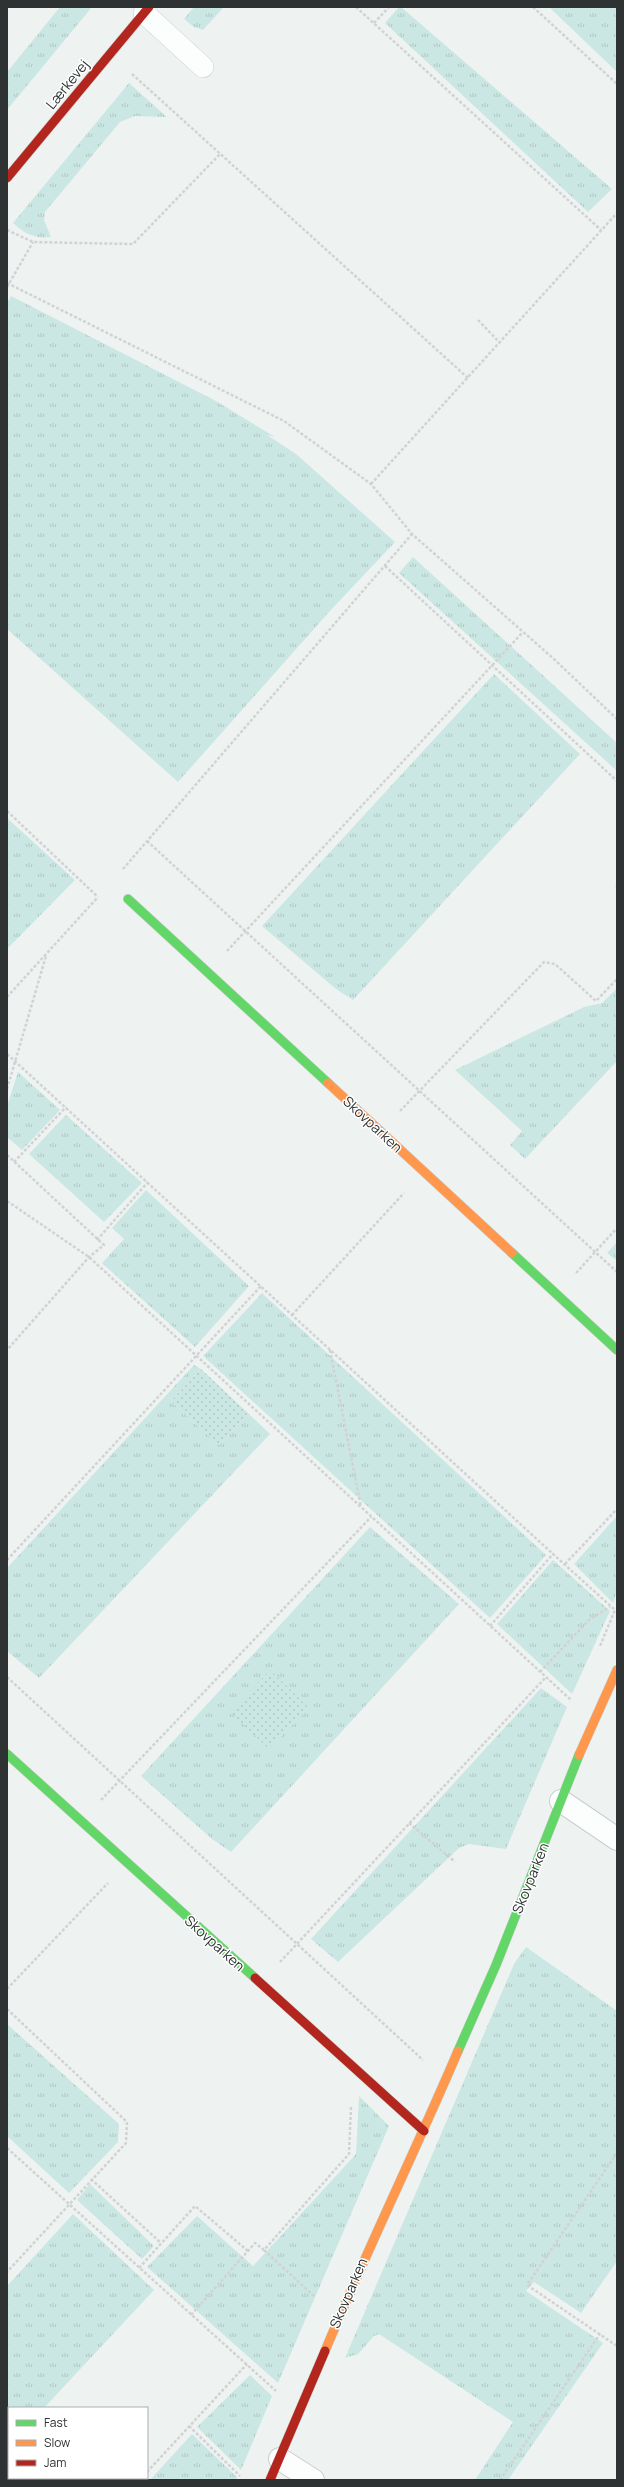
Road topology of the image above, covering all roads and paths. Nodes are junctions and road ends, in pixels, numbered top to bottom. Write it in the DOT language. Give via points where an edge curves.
graph roads {
  1 [pos="356,7"];
  2 [pos="389,7"];
  3 [pos="532,7"];
  4 [pos="146,10"];
  5 [pos="374,23"];
  6 [pos="110,53"];
  7 [pos="203,67"];
  8 [pos="617,84"];
  9 [pos="220,154"];
  10 [pos="7,178"];
  11 [pos="617,212"];
  12 [pos="7,230"];
  13 [pos="601,230"];
  14 [pos="32,242"];
  15 [pos="8,283"];
  16 [pos="7,287"];
  17 [pos="478,320"];
  18 [pos="500,343"];
  19 [pos="468,378"];
  20 [pos="371,484"];
  21 [pos="412,534"];
  22 [pos="385,566"];
  23 [pos="523,632"];
  24 [pos="492,666"];
  25 [pos="617,719"];
  26 [pos="617,781"];
  27 [pos="7,811"];
  28 [pos="147,841"];
  29 [pos="122,870"];
  30 [pos="103,892"];
  31 [pos="98,896"];
  32 [pos="128,899"];
  33 [pos="245,932"];
  34 [pos="46,954"];
  35 [pos="207,972"];
  36 [pos="617,979"];
  37 [pos="7,997"];
  38 [pos="7,1054"];
  39 [pos="15,1061"];
  40 [pos="7,1089"];
  41 [pos="419,1091"];
  42 [pos="66,1107"];
  43 [pos="381,1132"];
  44 [pos="7,1155"];
  45 [pos="14,1162"];
  46 [pos="423,1171"];
  47 [pos="148,1182"];
  48 [pos="7,1201"];
  49 [pos="617,1228"];
  50 [pos="97,1240"];
  51 [pos="595,1252"];
  52 [pos="89,1257"];
  53 [pos="617,1272"];
  54 [pos="261,1286"];
  55 [pos="557,1294"];
  56 [pos="292,1315"];
  57 [pos="7,1350"];
  58 [pos="330,1350"];
  59 [pos="617,1350"];
  60 [pos="196,1356"];
  61 [pos="361,1508"];
  62 [pos="617,1509"];
  63 [pos="371,1517"];
  64 [pos="553,1554"];
  65 [pos="7,1560"];
  66 [pos="564,1564"];
  67 [pos="610,1607"];
  68 [pos="490,1626"];
  69 [pos="596,1654"];
  70 [pos="617,1670"];
  71 [pos="540,1672"];
  72 [pos="7,1677"];
  73 [pos="546,1677"];
  74 [pos="592,1723"];
  75 [pos="7,1754"];
  76 [pos="120,1781"];
  77 [pos="561,1801"];
  78 [pos="81,1821"];
  79 [pos="409,1823"];
  80 [pos="617,1839"];
  81 [pos="455,1862"];
  82 [pos="127,1863"];
  83 [pos="297,1944"];
  84 [pos="260,1983"];
  85 [pos="7,1989"];
  86 [pos="7,2009"];
  87 [pos="363,2076"];
  88 [pos="446,2081"];
  89 [pos="424,2131"];
  90 [pos="7,2148"];
  91 [pos="617,2153"];
  92 [pos="91,2179"];
  93 [pos="68,2204"];
  94 [pos="161,2243"];
  95 [pos="264,2250"];
  96 [pos="248,2251"];
  97 [pos="139,2268"];
  98 [pos="7,2272"];
  99 [pos="319,2300"];
  100 [pos="191,2315"];
  101 [pos="600,2334"];
  102 [pos="617,2346"];
  103 [pos="246,2364"];
  104 [pos="282,2386"];
  105 [pos="189,2426"];
  106 [pos="280,2458"];
  107 [pos="148,2471"];
  108 [pos="243,2479"];
  109 [pos="270,2480"];
  110 [pos="312,2480"];
  111 [pos="500,2480"];
  1 -- 5 [label="path"];
  2 -- 5 [label="path"];
  3 -- 8 [label="path"];
  4 -- 6 [label="street, Lærkevej"];
  4 -- 7 [label="lane"];
  5 -- 13 [label="path"];
  6 -- 9 [label="path"];
  6 -- 10 [label="street, Lærkevej"];
  9 -- 14 [label="path" via="133,244"];
  9 -- 19 [label="path"];
  11 -- 13 [label="path"];
  12 -- 14 [label="path"];
  13 -- 18 [label="path"];
  14 -- 15 [label="path"];
  15 -- 16 [label="path"];
  15 -- 20 [label="path" via="284,421"];
  17 -- 18 [label="path"];
  18 -- 19 [label="path"];
  19 -- 20 [label="path"];
  20 -- 21 [label="path"];
  21 -- 22 [label="path"];
  21 -- 23 [label="path"];
  22 -- 24 [label="path"];
  22 -- 28 [label="path"];
  23 -- 24 [label="path"];
  23 -- 25 [label="path"];
  24 -- 26 [label="path"];
  24 -- 33 [label="path"];
  27 -- 31 [label="path"];
  28 -- 29 [label="path"];
  28 -- 33 [label="path"];
  30 -- 31 [label="path"];
  31 -- 34 [label="path"];
  32 -- 35 [label="street, Skovparken"];
  33 -- 35 [label="path"];
  33 -- 41 [label="path"];
  34 -- 37 [label="path"];
  34 -- 39 [label="path"];
  35 -- 43 [label="street, Skovparken"];
  36 -- 41 [label="path" via="596,1002 555,964 544,962"];
  38 -- 39 [label="path"];
  39 -- 40 [label="path"];
  39 -- 42 [label="path"];
  41 -- 43 [label="path"];
  41 -- 51 [label="path"];
  42 -- 45 [label="path"];
  42 -- 47 [label="path"];
  43 -- 46 [label="street, Skovparken"];
  44 -- 45 [label="path"];
  45 -- 50 [label="path"];
  46 -- 55 [label="street, Skovparken"];
  46 -- 56 [label="path"];
  47 -- 50 [label="path"];
  47 -- 54 [label="path"];
  48 -- 52 [label="path"];
  49 -- 51 [label="path"];
  50 -- 52 [label="path" via="104,1245"];
  51 -- 53 [label="path"];
  51 -- 55 [label="path"];
  52 -- 57 [label="path"];
  52 -- 60 [label="path"];
  54 -- 56 [label="path"];
  54 -- 60 [label="path"];
  55 -- 59 [label="street, Skovparken"];
  56 -- 58 [label="path"];
  58 -- 61 [label="path"];
  58 -- 64 [label="path"];
  60 -- 61 [label="path"];
  60 -- 65 [label="path"];
  61 -- 63 [label="path"];
  62 -- 66 [label="path"];
  63 -- 68 [label="path"];
  63 -- 76 [label="path"];
  64 -- 66 [label="path"];
  64 -- 68 [label="path"];
  66 -- 67 [label="path"];
  67 -- 69 [label="path" via="615,1610"];
  67 -- 71 [label="path" via="590,1619"];
  68 -- 71 [label="path"];
  70 -- 74 [label="street, Skovparken"];
  71 -- 73 [label="path"];
  72 -- 76 [label="path"];
  73 -- 74 [label="path"];
  73 -- 79 [label="path"];
  74 -- 77 [label="street, Skovparken"];
  75 -- 78 [label="street, Skovparken"];
  76 -- 78 [label="path"];
  76 -- 83 [label="path"];
  77 -- 80 [label="street"];
  77 -- 88 [label="street, Skovparken" via="496,1965"];
  78 -- 82 [label="street, Skovparken"];
  79 -- 81 [label="path"];
  79 -- 83 [label="path"];
  82 -- 84 [label="street, Skovparken"];
  82 -- 85 [label="path"];
  83 -- 84 [label="path"];
  83 -- 88 [label="path"];
  84 -- 87 [label="street, Skovparken"];
  86 -- 92 [label="path" via="127,2122 126,2143"];
  87 -- 89 [label="street, Skovparken"];
  87 -- 95 [label="path" via="352,2091 349,2154"];
  88 -- 89 [label="street, Skovparken"];
  89 -- 106 [label="street, Skovparken" via="366,2253"];
  90 -- 93 [label="path"];
  91 -- 101 [label="path" via="527,2285"];
  92 -- 93 [label="path"];
  92 -- 94 [label="path"];
  93 -- 97 [label="path"];
  93 -- 98 [label="path"];
  94 -- 96 [label="path" via="195,2206"];
  94 -- 97 [label="path"];
  95 -- 96 [label="path" via="255,2243"];
  95 -- 99 [label="path"];
  96 -- 100 [label="path"];
  97 -- 100 [label="path"];
  100 -- 103 [label="path"];
  101 -- 102 [label="path"];
  101 -- 111 [label="path"];
  103 -- 104 [label="path" via="278,2393"];
  103 -- 105 [label="path"];
  105 -- 107 [label="path"];
  105 -- 108 [label="path"];
  106 -- 109 [label="street, Skovparken"];
  106 -- 110 [label="street"];
}
